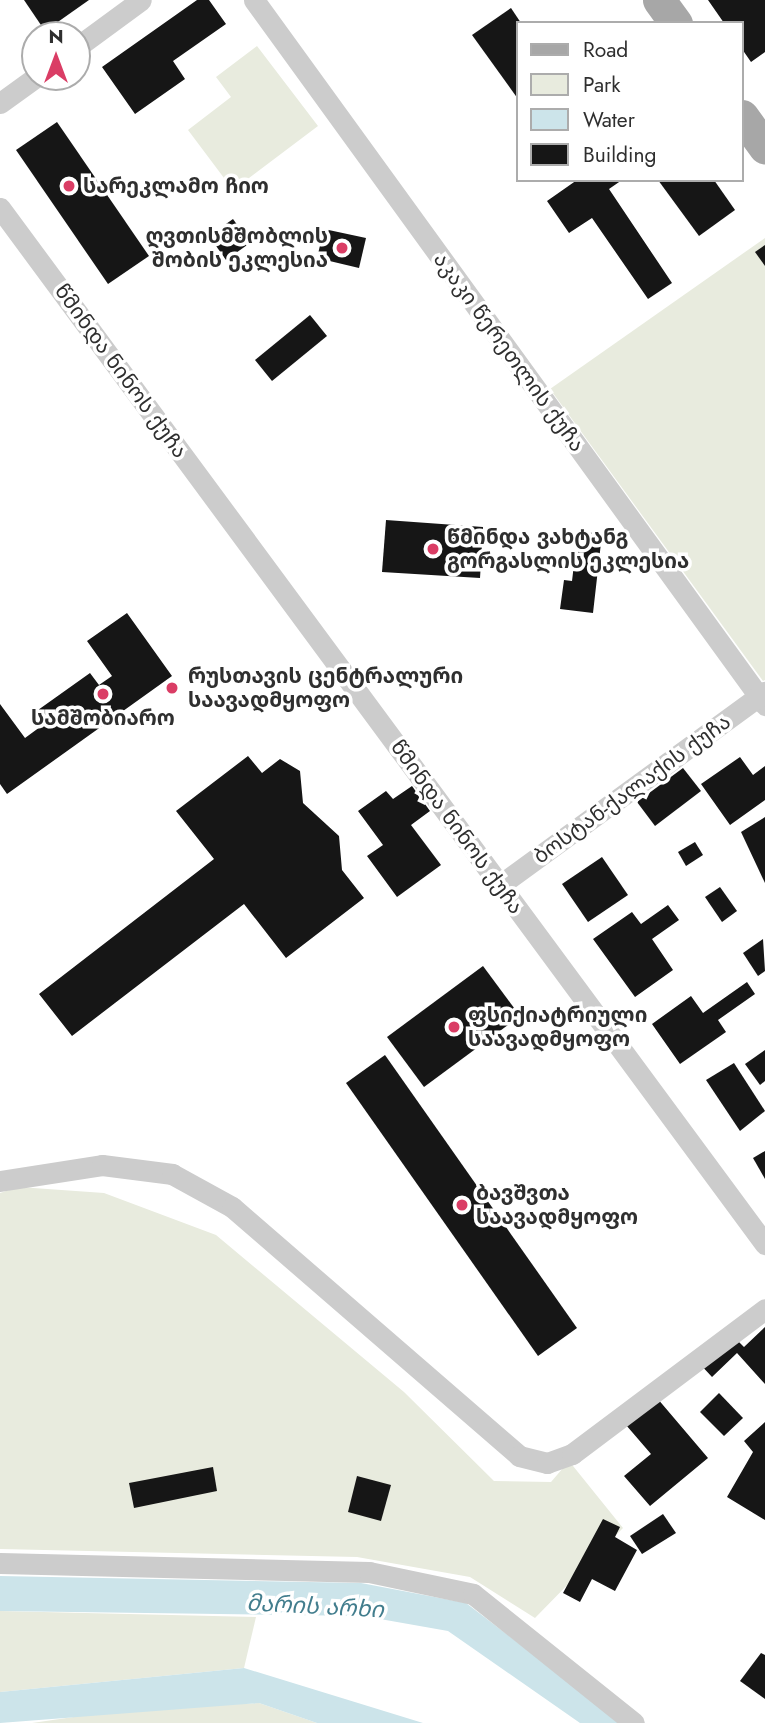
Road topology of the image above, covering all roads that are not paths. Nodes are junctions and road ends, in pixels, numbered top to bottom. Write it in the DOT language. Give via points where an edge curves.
graph roads {
  1 [pos="141,0"];
  2 [pos="254,0"];
  3 [pos="659,0"];
  4 [pos="675,21"];
  5 [pos="91,37"];
  6 [pos="21,88"];
  7 [pos="0,103"];
  8 [pos="744,119"];
  9 [pos="765,148"];
  10 [pos="0,208"];
  11 [pos="763,698"];
  12 [pos="500,885"];
  13 [pos="0,1181"];
  14 [pos="765,1244"];
  15 [pos="765,1309"];
  16 [pos="0,1563"];
  17 [pos="634,1723"];
  1 -- 5 [label="street"];
  2 -- 11 [label="street, აკაკი წერეთლის ქუჩა"];
  3 -- 4 [label="main road"];
  6 -- 7 [label="street"];
  8 -- 9 [label="main road"];
  10 -- 12 [label="street, წმინდა ნინოს ქუჩა"];
  11 -- 12 [label="street, ბოსტან-ქალაქის ქუჩა"];
  12 -- 14 [label="street, წმინდა ნინოს ქუჩა"];
  13 -- 15 [label="street" via="102,1165 172,1174 232,1207 519,1456 547,1463 572,1454"];
  16 -- 17 [label="street" via="369,1572 473,1594"];
}
